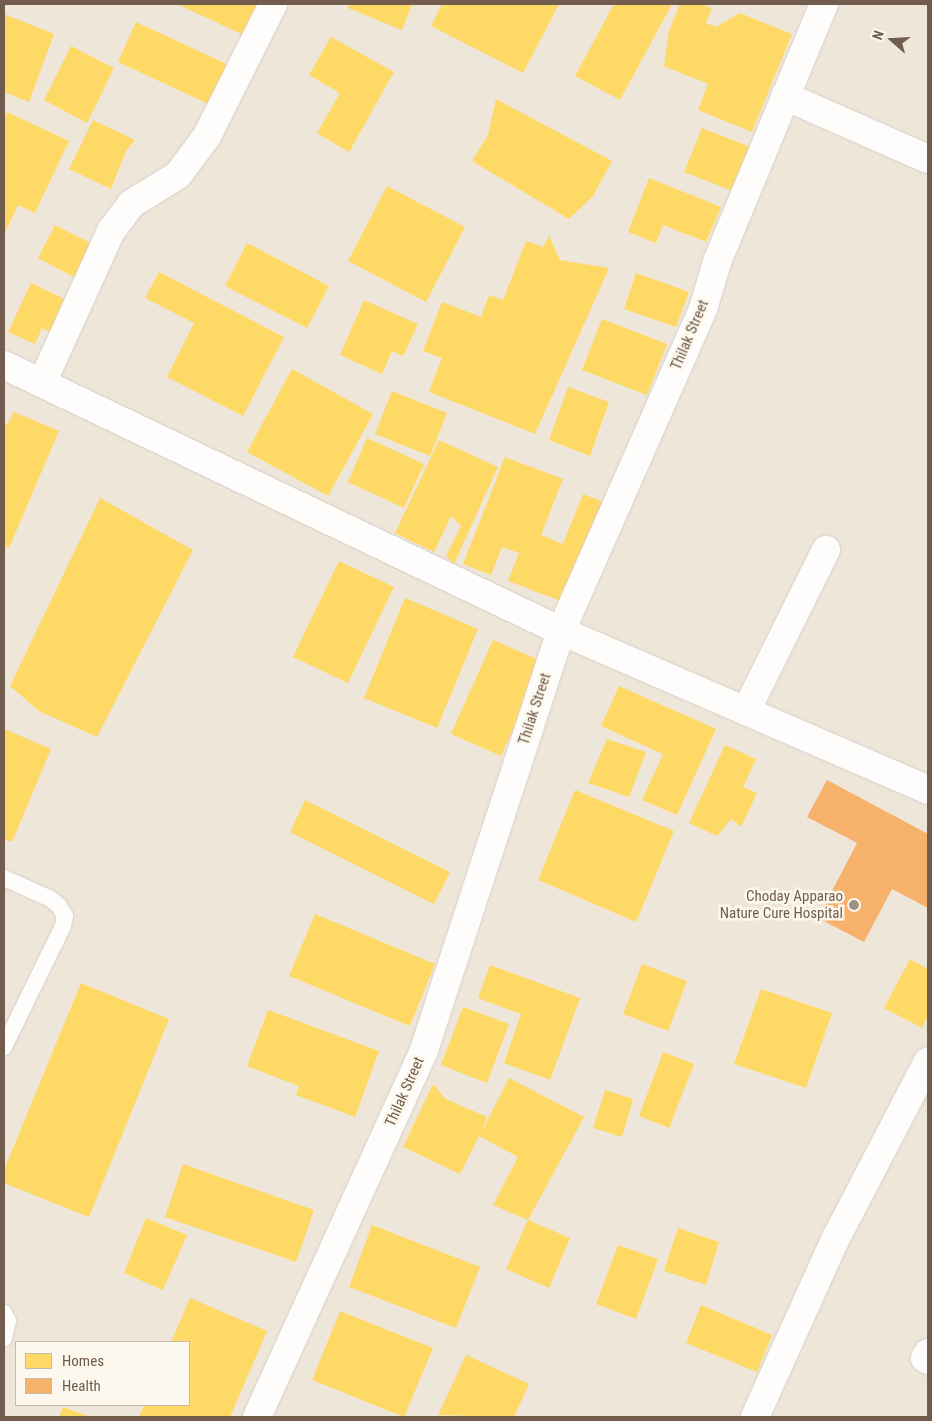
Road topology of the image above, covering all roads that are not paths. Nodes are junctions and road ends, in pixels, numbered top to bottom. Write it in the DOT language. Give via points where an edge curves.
graph roads {
  1 [pos="273,4"];
  2 [pos="824,4"];
  3 [pos="785,96"];
  4 [pos="928,159"];
  5 [pos="4,365"];
  6 [pos="42,384"];
  7 [pos="826,550"];
  8 [pos="561,631"];
  9 [pos="746,711"];
  10 [pos="928,790"];
  11 [pos="4,878"];
  12 [pos="4,1047"];
  13 [pos="928,1061"];
  14 [pos="4,1313"];
  15 [pos="4,1339"];
  16 [pos="928,1353"];
  17 [pos="928,1360"];
  18 [pos="257,1417"];
  19 [pos="755,1417"];
  1 -- 6 [label="street" via="208,136 178,175 131,204 111,231"];
  2 -- 3 [label="street, Thilak Street"];
  3 -- 4 [label="street"];
  3 -- 8 [label="street, Thilak Street" via="717,262 703,309"];
  5 -- 6 [label="street"];
  6 -- 8 [label="street"];
  7 -- 9 [label="street"];
  8 -- 9 [label="street"];
  8 -- 18 [label="street, Thilak Street" via="422,1053"];
  9 -- 10 [label="street"];
  11 -- 12 [label="lane" via="50,899 65,916"];
  13 -- 19 [label="street" via="836,1238"];
  14 -- 15 [label="lane" via="8,1321"];
  16 -- 17 [label="street" via="925,1358"];
}
